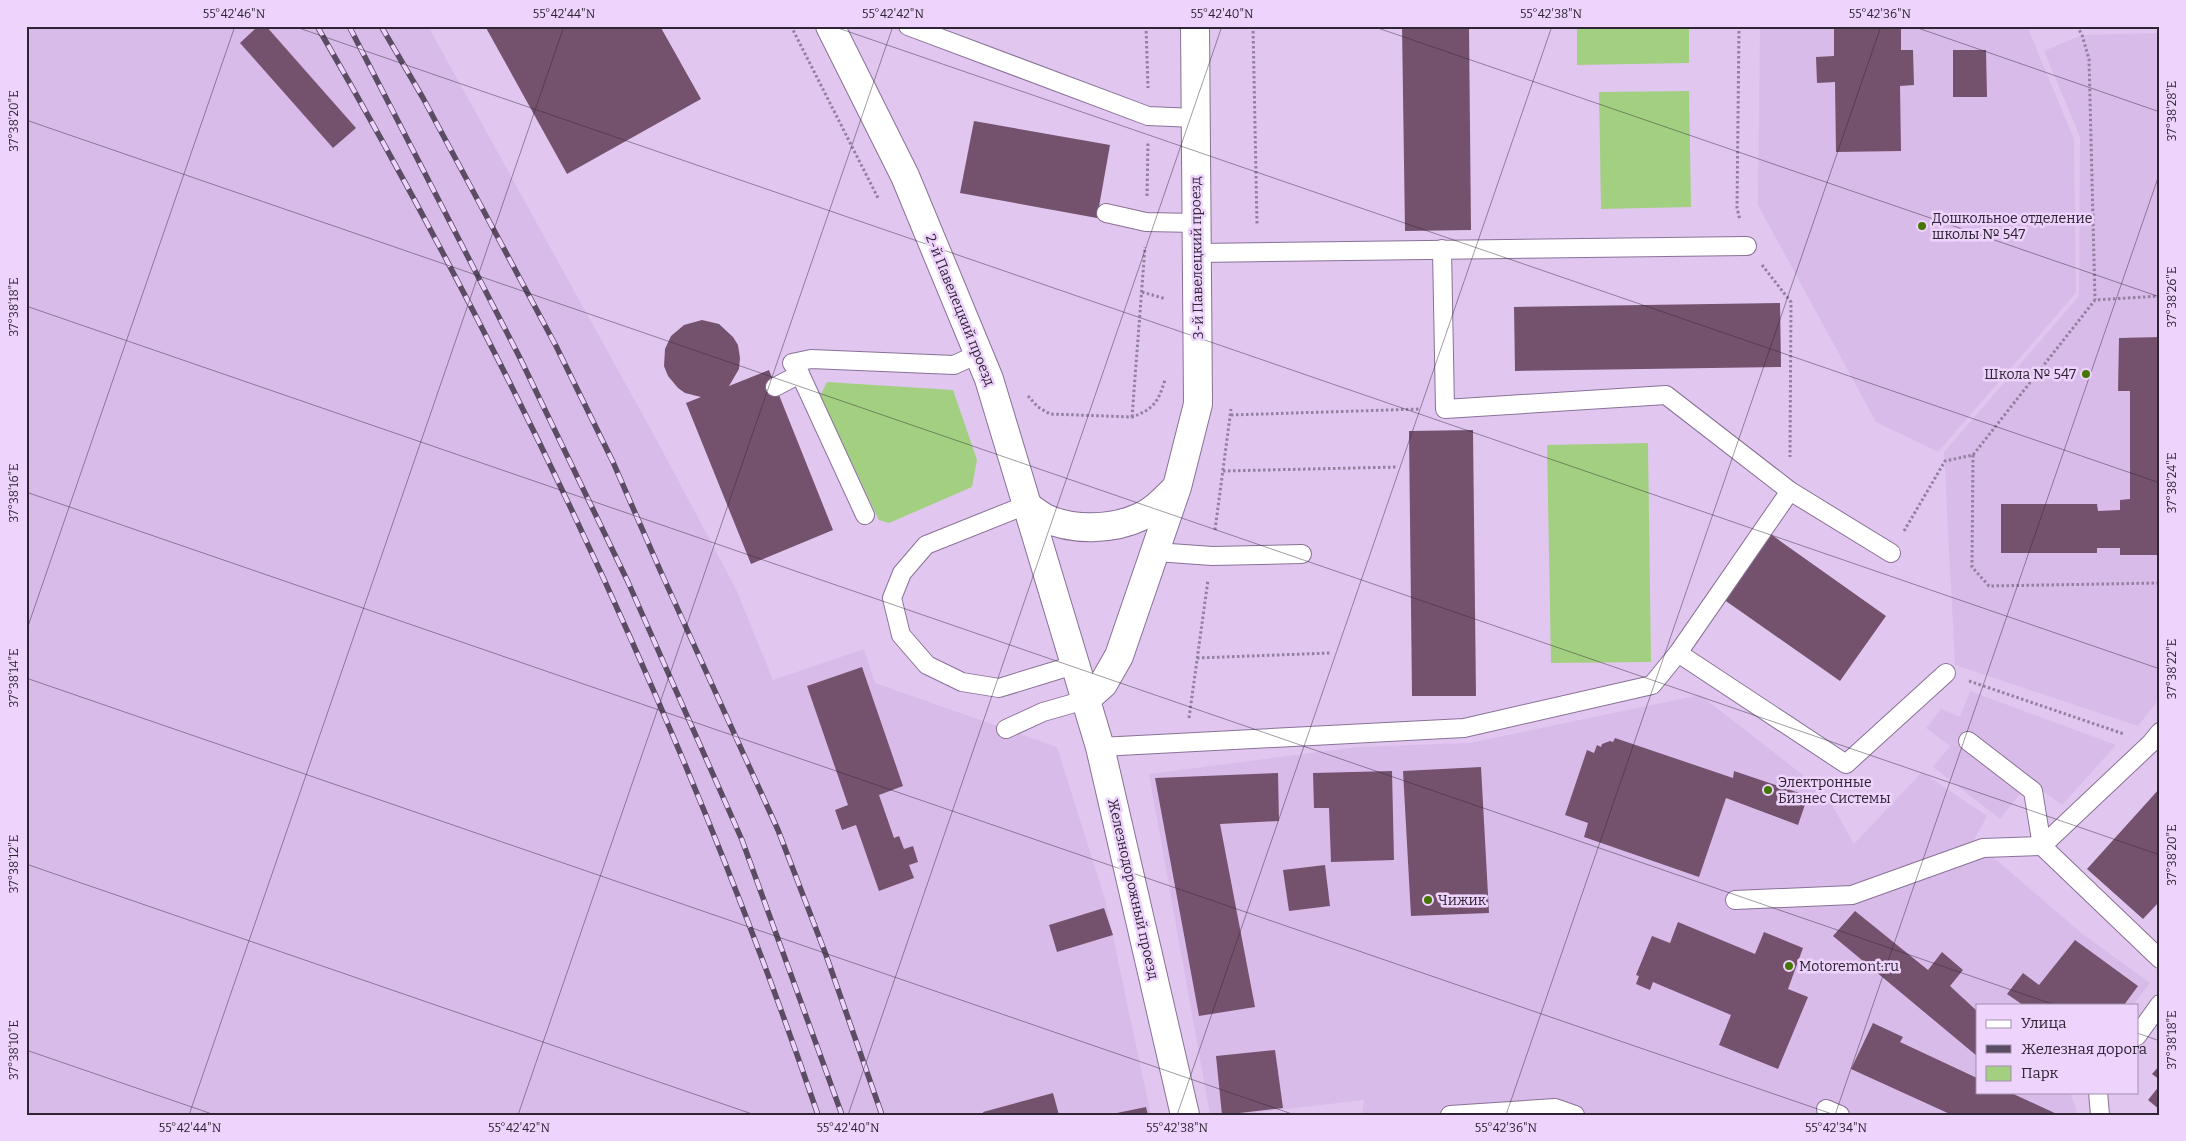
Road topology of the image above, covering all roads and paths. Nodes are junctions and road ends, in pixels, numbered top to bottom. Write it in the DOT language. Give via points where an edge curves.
graph roads {
  1 [pos="791,26"];
  2 [pos="830,26"];
  3 [pos="908,26"];
  4 [pos="1195,26"];
  5 [pos="1253,26"];
  6 [pos="2077,26"];
  7 [pos="1196,118"];
  8 [pos="880,204"];
  9 [pos="1106,213"];
  10 [pos="1197,223"];
  11 [pos="1747,246"];
  12 [pos="1442,250"];
  13 [pos="1257,251"];
  14 [pos="1197,253"];
  15 [pos="1142,292"];
  16 [pos="2160,296"];
  17 [pos="2095,300"];
  18 [pos="1166,308"];
  19 [pos="980,353"];
  20 [pos="1165,372"];
  21 [pos="800,374"];
  22 [pos="776,387"];
  23 [pos="1027,394"];
  24 [pos="1231,405"];
  25 [pos="1445,409"];
  26 [pos="1231,415"];
  27 [pos="1973,455"];
  28 [pos="1396,467"];
  29 [pos="1223,471"];
  30 [pos="1176,487"];
  31 [pos="1790,492"];
  32 [pos="1026,505"];
  33 [pos="865,515"];
  34 [pos="1156,552"];
  35 [pos="1891,553"];
  36 [pos="1302,554"];
  37 [pos="1212,556"];
  38 [pos="2160,583"];
  39 [pos="1330,653"];
  40 [pos="1678,653"];
  41 [pos="1197,658"];
  42 [pos="1074,665"];
  43 [pos="1946,673"];
  44 [pos="1086,700"];
  45 [pos="1006,729"];
  46 [pos="2155,737"];
  47 [pos="1968,741"];
  48 [pos="1185,743"];
  49 [pos="1100,747"];
  50 [pos="2042,846"];
  51 [pos="1735,900"];
  52 [pos="2158,954"];
  53 [pos="2160,1004"];
  54 [pos="2138,1035"];
  55 [pos="2098,1094"];
  56 [pos="1185,1115"];
  57 [pos="1450,1115"];
  58 [pos="1575,1115"];
  59 [pos="2100,1115"];
  1 -- 8 [label="path"];
  2 -- 19 [label="street, 2-й Павелецкий проезд" via="905,176"];
  3 -- 7 [label="lane" via="1148,116"];
  4 -- 7 [label="street, 3-й Павелецкий проезд"];
  5 -- 13 [label="path"];
  6 -- 17 [label="path" via="2089,59"];
  7 -- 10 [label="street, 3-й Павелецкий проезд"];
  9 -- 10 [label="lane" via="1146,222"];
  10 -- 14 [label="street, 3-й Павелецкий проезд"];
  11 -- 12 [label="lane"];
  12 -- 13 [label="lane"];
  12 -- 25 [label="lane"];
  13 -- 14 [label="lane"];
  14 -- 30 [label="street, 3-й Павелецкий проезд" via="1198,404"];
  15 -- 18 [label="path" via="1166,300"];
  16 -- 17 [label="path"];
  17 -- 27 [label="path"];
  19 -- 21 [label="lane" via="954,365 811,359 792,363"];
  19 -- 32 [label="street, 2-й Павелецкий проезд"];
  20 -- 23 [label="path" via="1156,404 1132,417 1050,414 1038,408"];
  21 -- 22 [label="lane"];
  21 -- 33 [label="lane"];
  24 -- 26 [label="path"];
  25 -- 26 [label="path"];
  25 -- 31 [label="lane" via="1666,395"];
  26 -- 29 [label="path"];
  27 -- 35 [label="path" via="1945,462"];
  27 -- 38 [label="path" via="1972,567 1989,586"];
  28 -- 29 [label="path"];
  29 -- 37 [label="path"];
  30 -- 32 [label="street" via="1141,517 1118,524 1067,525 1045,518"];
  30 -- 34 [label="street, 3-й Павелецкий проезд"];
  31 -- 35 [label="lane"];
  31 -- 40 [label="lane"];
  32 -- 42 [label="street, 2-й Павелецкий проезд"];
  32 -- 42 [label="lane" via="926,546 902,573 892,598 901,635 927,665 962,682 999,688"];
  34 -- 37 [label="lane"];
  34 -- 44 [label="street, 3-й Павелецкий проезд" via="1119,656 1103,684"];
  36 -- 37 [label="lane"];
  37 -- 41 [label="path"];
  39 -- 41 [label="path"];
  40 -- 43 [label="lane" via="1846,764"];
  40 -- 48 [label="lane" via="1652,685 1464,728"];
  41 -- 48 [label="path"];
  42 -- 44 [label="street, Железнодорожный проезд"];
  43 -- 46 [label="path"];
  44 -- 45 [label="lane" via="1043,712"];
  44 -- 49 [label="street, Железнодорожный проезд"];
  46 -- 50 [label="lane"];
  47 -- 50 [label="lane" via="2033,791"];
  48 -- 49 [label="lane"];
  49 -- 56 [label="street, Железнодорожный проезд"];
  50 -- 51 [label="lane" via="1983,848 1852,895"];
  50 -- 52 [label="lane"];
  53 -- 54 [label="lane"];
  55 -- 59 [label="lane"];
  57 -- 58 [label="lane" via="1555,1108"];
}
